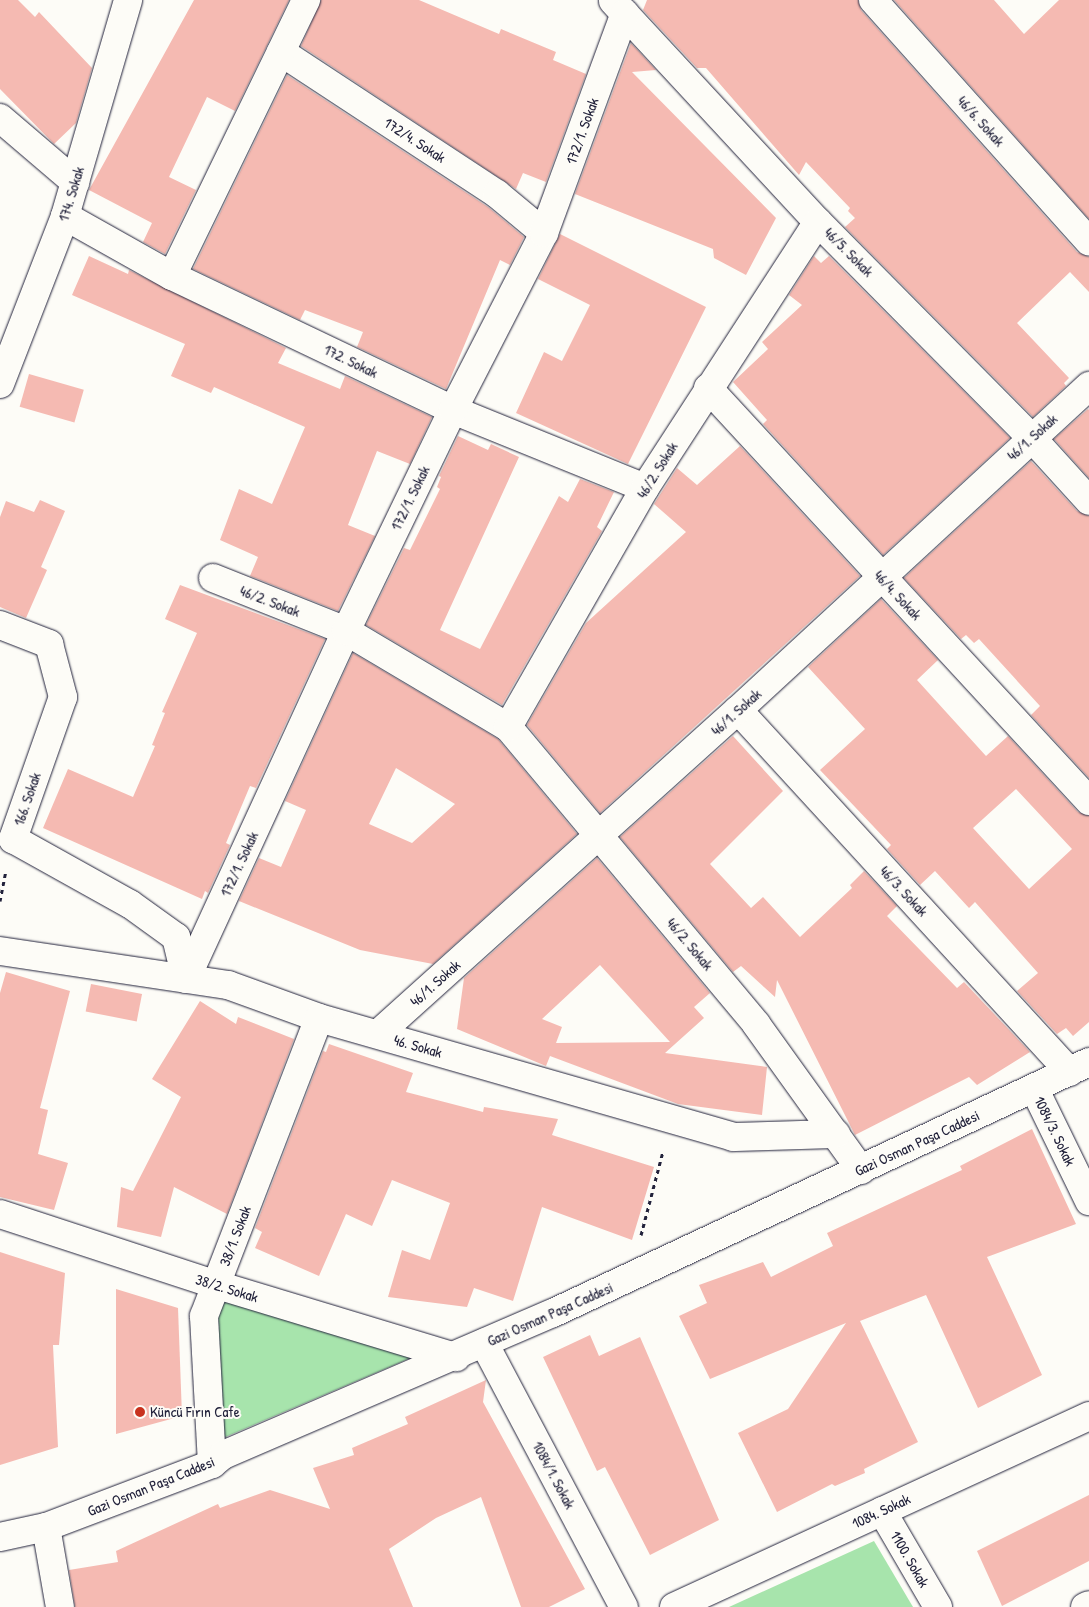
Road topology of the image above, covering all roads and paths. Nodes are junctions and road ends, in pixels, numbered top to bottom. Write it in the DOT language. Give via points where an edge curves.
graph roads {
  1 [pos="128,0"];
  2 [pos="306,0"];
  3 [pos="595,0"];
  4 [pos="873,0"];
  5 [pos="618,6"];
  6 [pos="281,52"];
  7 [pos="0,118"];
  8 [pos="75,182"];
  9 [pos="65,216"];
  10 [pos="818,222"];
  11 [pos="544,233"];
  12 [pos="1089,242"];
  13 [pos="172,276"];
  14 [pos="0,384"];
  15 [pos="1089,386"];
  16 [pos="708,388"];
  17 [pos="453,410"];
  18 [pos="1031,437"];
  19 [pos="645,488"];
  20 [pos="1089,501"];
  21 [pos="213,578"];
  22 [pos="882,578"];
  23 [pos="0,624"];
  24 [pos="346,631"];
  25 [pos="738,710"];
  26 [pos="508,727"];
  27 [pos="1089,801"];
  28 [pos="599,835"];
  29 [pos="0,951"];
  30 [pos="186,979"];
  31 [pos="319,1018"];
  32 [pos="378,1034"];
  33 [pos="1079,1067"];
  34 [pos="1034,1088"];
  35 [pos="836,1134"];
  36 [pos="661,1160"];
  37 [pos="861,1170"];
  38 [pos="1089,1201"];
  39 [pos="0,1214"];
  40 [pos="630,1277"];
  41 [pos="217,1285"];
  42 [pos="484,1343"];
  43 [pos="456,1357"];
  44 [pos="1089,1416"];
  45 [pos="212,1464"];
  46 [pos="882,1511"];
  47 [pos="46,1527"];
  48 [pos="0,1537"];
  49 [pos="1089,1605"];
  50 [pos="60,1607"];
  51 [pos="624,1607"];
  52 [pos="674,1607"];
  53 [pos="938,1607"];
  54 [pos="1086,1607"];
  1 -- 8 [label="street, 174. Sokak"];
  2 -- 6 [label="street"];
  3 -- 5 [label="street"];
  4 -- 12 [label="street, 46/6. Sokak"];
  5 -- 10 [label="street, 46/5. Sokak"];
  5 -- 11 [label="street, 172/1. Sokak"];
  6 -- 11 [label="street, 172/4. Sokak" via="496,194"];
  6 -- 13 [label="street"];
  7 -- 8 [label="street"];
  8 -- 9 [label="street, 174. Sokak"];
  9 -- 13 [label="street, 172. Sokak"];
  9 -- 14 [label="street, 174. Sokak"];
  10 -- 16 [label="street, 46/2. Sokak"];
  10 -- 18 [label="street, 46/5. Sokak"];
  11 -- 17 [label="street, 172/1. Sokak"];
  13 -- 17 [label="street, 172. Sokak"];
  15 -- 18 [label="street, 46/1. Sokak"];
  16 -- 19 [label="street, 46/2. Sokak"];
  16 -- 22 [label="street, 46/4. Sokak"];
  17 -- 19 [label="street, 172. Sokak"];
  17 -- 24 [label="street, 172/1. Sokak"];
  18 -- 20 [label="street, 46/5. Sokak"];
  18 -- 22 [label="street, 46/1. Sokak"];
  19 -- 26 [label="street, 46/2. Sokak"];
  21 -- 24 [label="street, 46/2. Sokak"];
  22 -- 25 [label="street, 46/1. Sokak"];
  22 -- 27 [label="street, 46/4. Sokak"];
  23 -- 30 [label="street, 166. Sokak" via="49,644 63,697 13,839 130,904 176,937"];
  24 -- 26 [label="street, 46/2. Sokak"];
  24 -- 30 [label="street, 172/1. Sokak"];
  25 -- 28 [label="street, 46/1. Sokak"];
  25 -- 33 [label="street, 46/3. Sokak"];
  26 -- 28 [label="street, 46/2. Sokak"];
  28 -- 32 [label="street, 46/1. Sokak"];
  28 -- 35 [label="street, 46/2. Sokak" via="756,1024"];
  29 -- 30 [label="street, 46. Sokak"];
  30 -- 31 [label="street, 46. Sokak" via="228,986"];
  31 -- 32 [label="street, 46. Sokak"];
  31 -- 41 [label="street, 38/1. Sokak"];
  32 -- 35 [label="street, 46. Sokak" via="733,1137"];
  33 -- 34 [label="street, Gazi Osman Paşa Caddesi"];
  34 -- 37 [label="street, Gazi Osman Paşa Caddesi"];
  34 -- 38 [label="street, 1084/3. Sokak"];
  35 -- 37 [label="street, 46/2. Sokak"];
  36 -- 40 [label="path"];
  37 -- 40 [label="street, Gazi Osman Paşa Caddesi"];
  39 -- 41 [label="street, 38/2. Sokak"];
  40 -- 42 [label="street, Gazi Osman Paşa Caddesi"];
  41 -- 43 [label="street, 38/2. Sokak"];
  41 -- 45 [label="street, 38/1. Sokak" via="204,1316"];
  42 -- 43 [label="street, Gazi Osman Paşa Caddesi"];
  42 -- 51 [label="street, 1084/1. Sokak"];
  43 -- 45 [label="street, Gazi Osman Paşa Caddesi" via="224,1455"];
  44 -- 46 [label="street, 1084. Sokak"];
  45 -- 47 [label="street, Gazi Osman Paşa Caddesi"];
  46 -- 52 [label="street, 1084. Sokak"];
  46 -- 53 [label="street, 1100. Sokak"];
  47 -- 48 [label="street, Gazi Osman Paşa Caddesi"];
  47 -- 50 [label="street"];
  49 -- 54 [label="street"];
}
